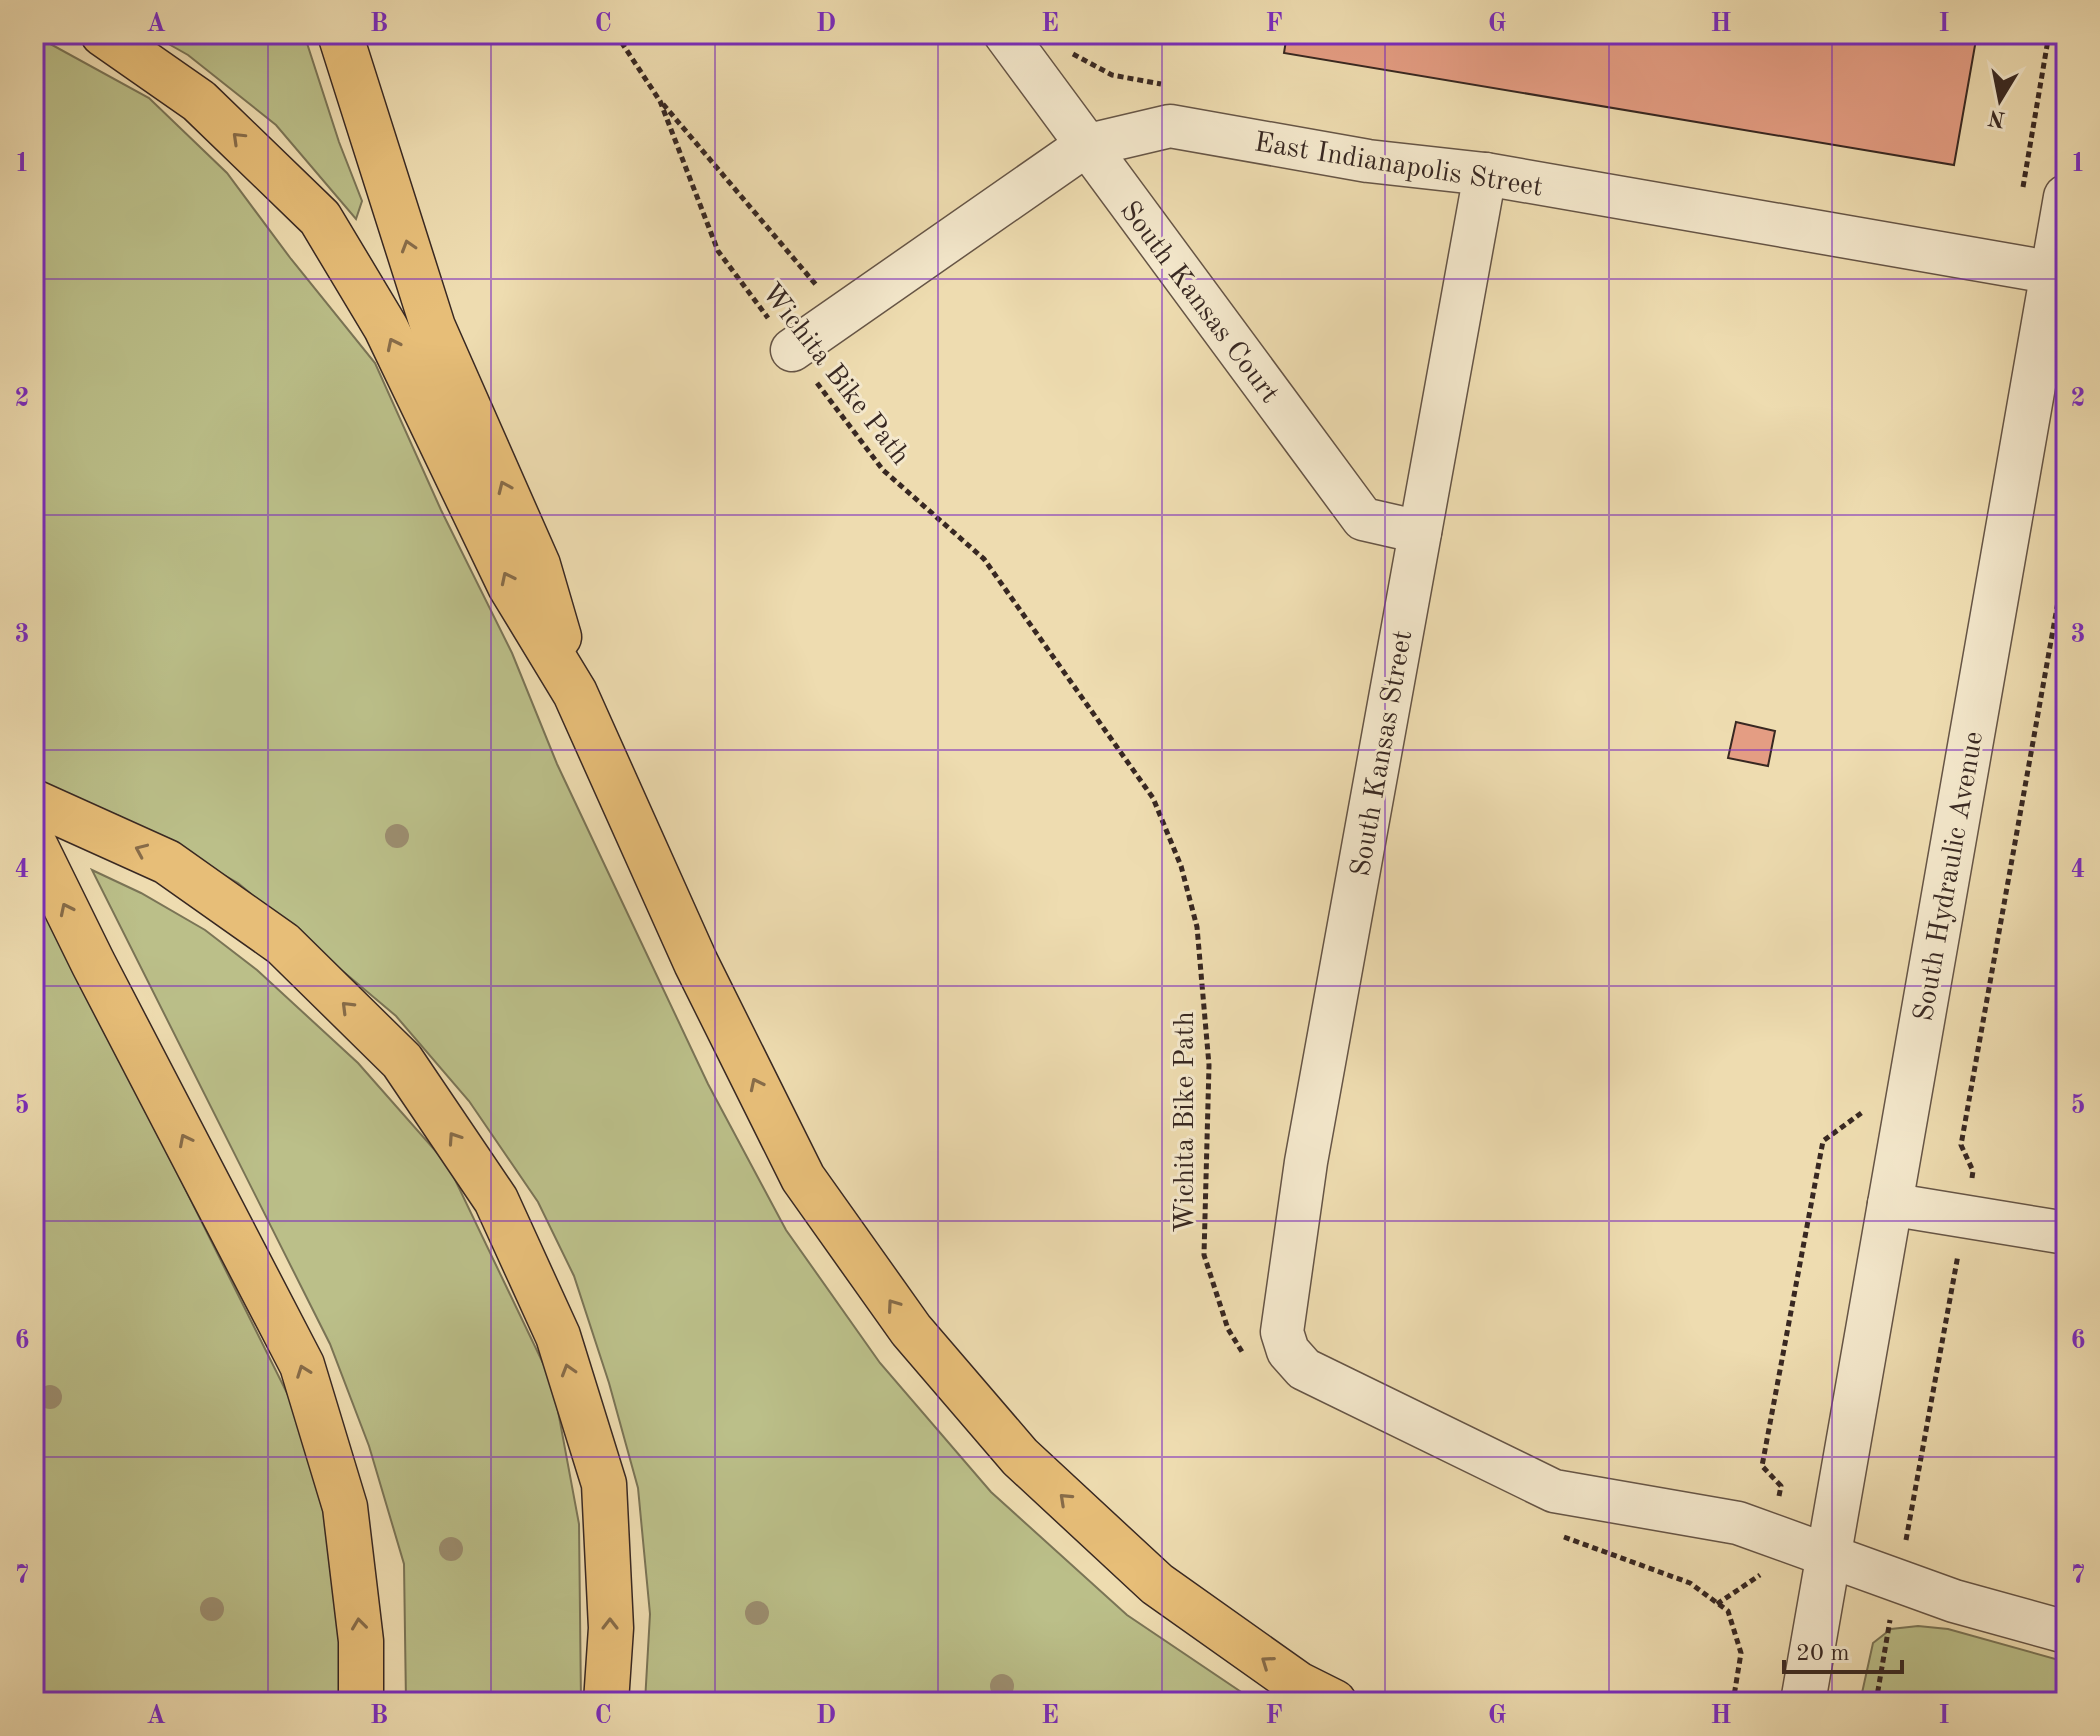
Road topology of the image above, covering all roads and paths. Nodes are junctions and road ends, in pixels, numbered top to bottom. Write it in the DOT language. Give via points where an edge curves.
graph roads {
  1 [pos="103,34"];
  2 [pos="340,34"];
  3 [pos="616,34"];
  4 [pos="1005,34"];
  5 [pos="2049,34"];
  6 [pos="1065,44"];
  7 [pos="1165,84"];
  8 [pos="660,101"];
  9 [pos="1085,146"];
  10 [pos="1485,174"];
  11 [pos="2023,189"];
  12 [pos="2066,197"];
  13 [pos="2059,274"];
  14 [pos="820,289"];
  15 [pos="792,350"];
  16 [pos="1420,532"];
  17 [pos="2066,557"];
  18 [pos="575,693"];
  19 [pos="34,802"];
  20 [pos="34,843"];
  21 [pos="1864,1111"];
  22 [pos="1889,1204"];
  23 [pos="1965,1216"];
  24 [pos="2066,1233"];
  25 [pos="1244,1356"];
  26 [pos="1770,1534"];
  27 [pos="1561,1536"];
  28 [pos="1828,1556"];
  29 [pos="1898,1581"];
  30 [pos="1717,1604"];
  31 [pos="2066,1632"];
  32 [pos="361,1702"];
  33 [pos="606,1702"];
  34 [pos="1334,1702"];
  35 [pos="1733,1702"];
  36 [pos="1803,1702"];
  37 [pos="1876,1702"];
  18 -- 1 [label="highway, one-way" via="510,586 386,328 320,218 199,101"];
  18 -- 2 [label="highway, one-way" via="538,565 433,327"];
  3 -- 8 [label="path, Wichita Bike Path"];
  4 -- 9 [label="street, South Kansas Court"];
  5 -- 11 [label="path"];
  6 -- 7 [label="path" via="1112,75"];
  8 -- 14 [label="path"];
  8 -- 15 [label="path, Wichita Bike Path" via="718,251"];
  9 -- 10 [label="street, East Indianapolis Street" via="1170,126 1368,161"];
  9 -- 15 [label="street, East Indianapolis Street"];
  9 -- 16 [label="street, South Kansas Court" via="1363,519"];
  10 -- 13 [label="street, East Indianapolis Street"];
  10 -- 16 [label="street, South Kansas Street"];
  12 -- 13 [label="street, South Hydraulic Avenue"];
  13 -- 22 [label="street, South Hydraulic Avenue"];
  15 -- 25 [label="path, Wichita Bike Path" via="883,470 984,559 1153,798 1181,866 1197,927 1209,1065 1204,1255 1228,1329"];
  16 -- 26 [label="street, South Kansas Street" via="1306,1162 1282,1332 1288,1351 1304,1369 1554,1491 1738,1523"];
  17 -- 23 [label="path" via="1961,1145 1973,1171"];
  34 -- 18 [label="highway, one-way" via="1298,1684 1157,1584 1020,1457 911,1330 803,1178 696,963"];
  33 -- 19 [label="highway, one-way" via="611,1628 604,1484 558,1336 496,1200 402,1061 283,944 167,862"];
  32 -- 20 [label="highway, one-way" via="361,1641 345,1507 302,1365"];
  21 -- 26 [label="path" via="1823,1141 1762,1466 1781,1486"];
  22 -- 23 [label="street"];
  22 -- 28 [label="street, South Hydraulic Avenue"];
  23 -- 24 [label="street"];
  23 -- 29 [label="path"];
  26 -- 28 [label="street"];
  26 -- 30 [label="path" via="1762,1574"];
  27 -- 30 [label="path" via="1690,1583"];
  28 -- 29 [label="street"];
  28 -- 36 [label="street, South Hydraulic Avenue"];
  29 -- 31 [label="street"];
  29 -- 37 [label="path"];
  30 -- 35 [label="path" via="1728,1611 1741,1653"];
}
